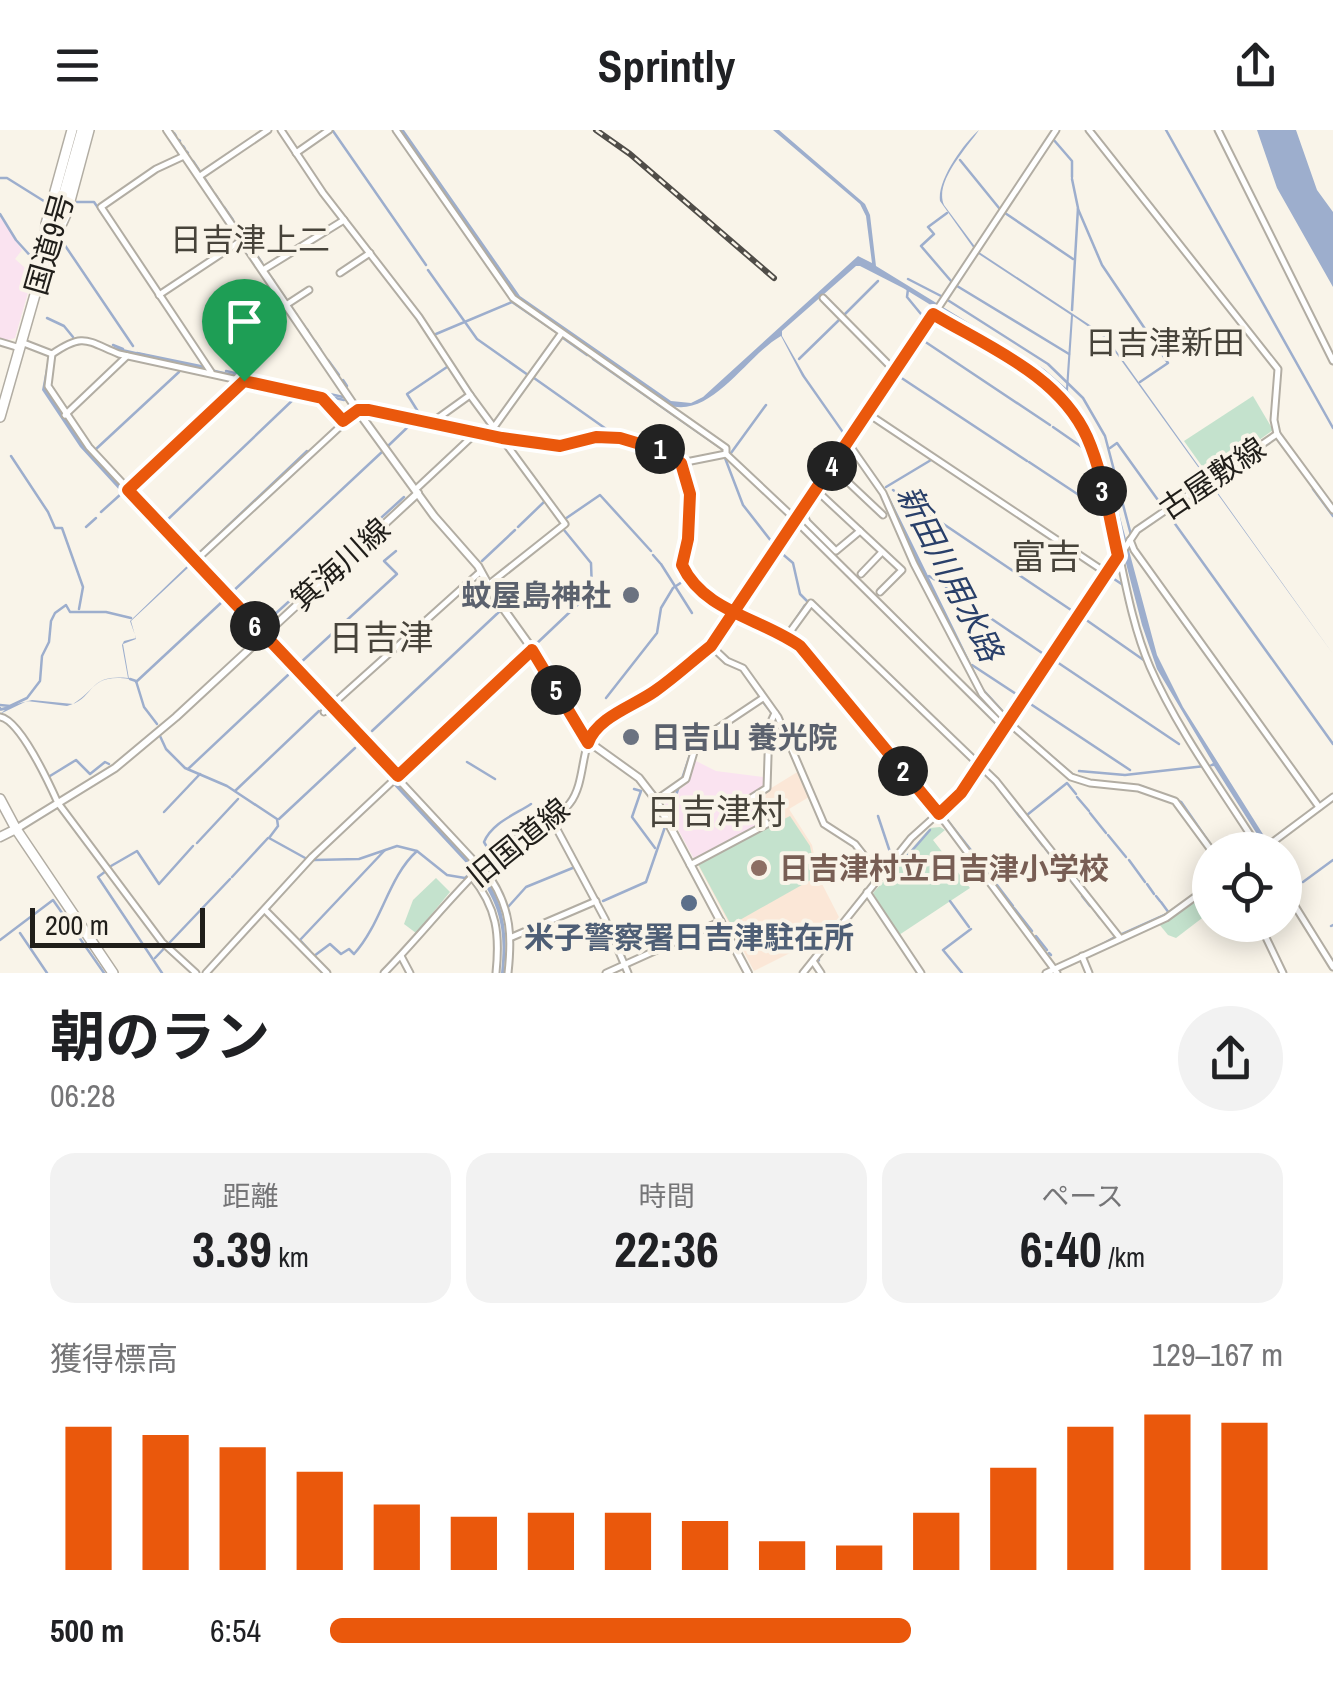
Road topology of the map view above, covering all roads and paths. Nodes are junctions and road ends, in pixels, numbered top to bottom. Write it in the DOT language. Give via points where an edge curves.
graph roads {
  1 [pos="72,130"];
  2 [pos="82,130"];
  3 [pos="89,130"];
  4 [pos="167,130"];
  5 [pos="268,130"];
  6 [pos="281,130"];
  7 [pos="330,130"];
  8 [pos="396,130"];
  9 [pos="1056,130"];
  10 [pos="1089,130"];
  11 [pos="1218,130"];
  12 [pos="296,153"];
  13 [pos="184,156"];
  14 [pos="200,176"];
  15 [pos="344,220"];
  16 [pos="242,240"];
  17 [pos="46,250"];
  18 [pos="370,253"];
  19 [pos="263,270"];
  20 [pos="340,273"];
  21 [pos="309,290"];
  22 [pos="159,295"];
  23 [pos="823,298"];
  24 [pos="286,305"];
  25 [pos="934,312"];
  26 [pos="561,334"];
  27 [pos="0,342"];
  28 [pos="21,345"];
  29 [pos="52,354"];
  30 [pos="127,356"];
  31 [pos="1333,360"];
  32 [pos="895,372"];
  33 [pos="212,374"];
  34 [pos="244,381"];
  35 [pos="470,395"];
  36 [pos="358,410"];
  37 [pos="867,413"];
  38 [pos="65,415"];
  39 [pos="0,417"];
  40 [pos="343,421"];
  41 [pos="436,424"];
  42 [pos="494,427"];
  43 [pos="477,432"];
  44 [pos="1276,434"];
  45 [pos="502,438"];
  46 [pos="848,442"];
  47 [pos="726,454"];
  48 [pos="681,463"];
  49 [pos="831,466"];
  50 [pos="128,490"];
  51 [pos="815,490"];
  52 [pos="417,492"];
  53 [pos="802,510"];
  54 [pos="1333,510"];
  55 [pos="883,516"];
  56 [pos="795,520"];
  57 [pos="860,531"];
  58 [pos="1129,541"];
  59 [pos="882,552"];
  60 [pos="1119,554"];
  61 [pos="195,561"];
  62 [pos="480,572"];
  63 [pos="861,574"];
  64 [pos="1108,574"];
  65 [pos="488,586"];
  66 [pos="880,592"];
  67 [pos="734,612"];
  68 [pos="262,634"];
  69 [pos="787,636"];
  70 [pos="711,646"];
  71 [pos="532,650"];
  72 [pos="763,698"];
  73 [pos="328,708"];
  74 [pos="774,712"];
  75 [pos="0,717"];
  76 [pos="1006,724"];
  77 [pos="588,743"];
  78 [pos="979,765"];
  79 [pos="397,778"];
  80 [pos="1333,797"];
  81 [pos="0,798"];
  82 [pos="656,800"];
  83 [pos="58,803"];
  84 [pos="1319,807"];
  85 [pos="939,814"];
  86 [pos="552,820"];
  87 [pos="16,829"];
  88 [pos="1198,832"];
  89 [pos="1251,832"];
  90 [pos="1286,832"];
  91 [pos="0,836"];
  92 [pos="690,864"];
  93 [pos="477,872"];
  94 [pos="880,876"];
  95 [pos="867,892"];
  96 [pos="1192,900"];
  97 [pos="596,902"];
  98 [pos="266,910"];
  99 [pos="1302,917"];
  100 [pos="721,921"];
  101 [pos="512,937"];
  102 [pos="1120,938"];
  103 [pos="1268,942"];
  104 [pos="400,956"];
  105 [pos="1082,956"];
  106 [pos="813,961"];
  107 [pos="625,965"];
  108 [pos="1333,967"];
  109 [pos="1056,970"];
  110 [pos="113,973"];
  111 [pos="196,973"];
  112 [pos="206,973"];
  113 [pos="326,973"];
  114 [pos="384,973"];
  115 [pos="410,973"];
  116 [pos="496,973"];
  117 [pos="508,973"];
  118 [pos="606,973"];
  119 [pos="628,973"];
  120 [pos="748,973"];
  121 [pos="803,973"];
  122 [pos="821,973"];
  123 [pos="921,973"];
  124 [pos="1046,973"];
  125 [pos="1089,973"];
  126 [pos="1283,973"];
  1 -- 17 [label="highway" via="46,224"];
  2 -- 17 [label="highway, 国道9号"];
  3 -- 17 [label="highway" via="67,212"];
  4 -- 13 [label="main road"];
  5 -- 14 [label="street"];
  6 -- 12 [label="street"];
  7 -- 12 [label="street"];
  8 -- 26 [label="street" via="503,286"];
  9 -- 25 [label="street"];
  10 -- 44 [label="street" via="1278,369"];
  11 -- 31 [label="street"];
  12 -- 15 [label="street"];
  13 -- 14 [label="main road"];
  13 -- 22 [label="street" via="101,207"];
  14 -- 16 [label="main road"];
  15 -- 18 [label="street"];
  15 -- 19 [label="street"];
  16 -- 19 [label="main road"];
  16 -- 22 [label="street"];
  17 -- 28 [label="highway, 国道9号"];
  18 -- 20 [label="street"];
  18 -- 35 [label="street"];
  19 -- 24 [label="main road"];
  21 -- 24 [label="street"];
  22 -- 33 [label="street"];
  23 -- 32 [label="street"];
  24 -- 36 [label="main road"];
  25 -- 32 [label="street"];
  25 -- 60 [label="street" via="1041,380 1070,409 1088,439"];
  26 -- 42 [label="street"];
  26 -- 47 [label="street"];
  27 -- 28 [label="street"];
  28 -- 29 [label="street"];
  28 -- 39 [label="highway, 国道9号"];
  29 -- 30 [label="street" via="85,339"];
  29 -- 38 [label="street" via="48,386"];
  30 -- 33 [label="street"];
  30 -- 38 [label="street"];
  32 -- 37 [label="street"];
  33 -- 34 [label="street"];
  34 -- 40 [label="street" via="322,398"];
  34 -- 50 [label="street"];
  35 -- 41 [label="street"];
  35 -- 42 [label="street"];
  36 -- 40 [label="street"];
  36 -- 41 [label="street"];
  36 -- 52 [label="main road"];
  37 -- 46 [label="street"];
  37 -- 64 [label="street"];
  38 -- 50 [label="street"];
  40 -- 61 [label="street"];
  41 -- 43 [label="street"];
  42 -- 45 [label="street"];
  43 -- 45 [label="street"];
  43 -- 52 [label="street"];
  44 -- 54 [label="street"];
  44 -- 58 [label="street, 古屋敷線"];
  45 -- 48 [label="street" via="560,446 620,438"];
  45 -- 65 [label="street" via="565,524"];
  46 -- 49 [label="street"];
  46 -- 76 [label="street" via="882,493 971,677"];
  47 -- 48 [label="street"];
  47 -- 56 [label="street"];
  48 -- 67 [label="street" via="690,494 682,565 701,594"];
  49 -- 51 [label="street"];
  49 -- 55 [label="street"];
  50 -- 61 [label="street"];
  51 -- 53 [label="street"];
  51 -- 57 [label="street"];
  52 -- 62 [label="main road"];
  52 -- 68 [label="main road, 箕海川線"];
  53 -- 56 [label="street"];
  53 -- 57 [label="street" via="836,551"];
  56 -- 67 [label="street"];
  56 -- 76 [label="street"];
  57 -- 59 [label="street"];
  58 -- 60 [label="street, 古屋敷線"];
  58 -- 84 [label="street"];
  59 -- 63 [label="street"];
  59 -- 66 [label="street" via="902,570"];
  60 -- 64 [label="street, 古屋敷線"];
  60 -- 89 [label="street" via="1152,671"];
  61 -- 68 [label="street"];
  62 -- 65 [label="main road"];
  62 -- 73 [label="street"];
  64 -- 76 [label="street, 古屋敷線"];
  65 -- 71 [label="main road"];
  67 -- 69 [label="street"];
  67 -- 70 [label="street"];
  68 -- 73 [label="street"];
  68 -- 83 [label="main road, 箕海川線" via="176,717"];
  69 -- 78 [label="street" via="811,603"];
  69 -- 85 [label="street" via="810,655"];
  70 -- 72 [label="street" via="743,668"];
  70 -- 77 [label="street" via="616,714"];
  71 -- 77 [label="main road"];
  71 -- 79 [label="street"];
  72 -- 74 [label="street"];
  72 -- 82 [label="street" via="698,742 686,779"];
  73 -- 79 [label="street"];
  74 -- 92 [label="street" via="768,788 751,798 768,824"];
  74 -- 94 [label="street" via="822,820 856,844"];
  75 -- 83 [label="street" via="12,722"];
  76 -- 78 [label="street, 古屋敷線"];
  76 -- 88 [label="street" via="1072,777 1175,801"];
  77 -- 82 [label="main road" via="639,778"];
  77 -- 86 [label="street, 旧国道線" via="576,794"];
  78 -- 85 [label="street, 古屋敷線"];
  78 -- 102 [label="street"];
  79 -- 93 [label="street"];
  79 -- 98 [label="street"];
  80 -- 84 [label="street"];
  81 -- 87 [label="highway"];
  82 -- 92 [label="main road"];
  83 -- 87 [label="main road, 箕海川線"];
  83 -- 111 [label="street" via="162,941"];
  84 -- 90 [label="street"];
  85 -- 94 [label="street, 古屋敷線"];
  85 -- 109 [label="street"];
  86 -- 93 [label="street, 旧国道線" via="513,838"];
  86 -- 97 [label="street"];
  87 -- 91 [label="main road"];
  87 -- 110 [label="highway"];
  92 -- 100 [label="main road"];
  93 -- 101 [label="street" via="502,896"];
  93 -- 104 [label="street, 旧国道線"];
  93 -- 116 [label="street" via="496,914"];
  94 -- 95 [label="street, 古屋敷線"];
  95 -- 106 [label="street, 古屋敷線"];
  95 -- 123 [label="street"];
  96 -- 102 [label="street"];
  97 -- 101 [label="street"];
  97 -- 107 [label="street"];
  98 -- 112 [label="street"];
  98 -- 113 [label="street"];
  99 -- 108 [label="street"];
  100 -- 107 [label="street"];
  100 -- 120 [label="main road"];
  101 -- 117 [label="street"];
  102 -- 105 [label="street"];
  103 -- 126 [label="street"];
  104 -- 114 [label="street, 旧国道線"];
  104 -- 115 [label="street"];
  105 -- 109 [label="street"];
  105 -- 125 [label="street"];
  106 -- 121 [label="street, 古屋敷線"];
  106 -- 122 [label="street"];
  107 -- 118 [label="street"];
  107 -- 119 [label="street"];
  109 -- 124 [label="street"];
}
